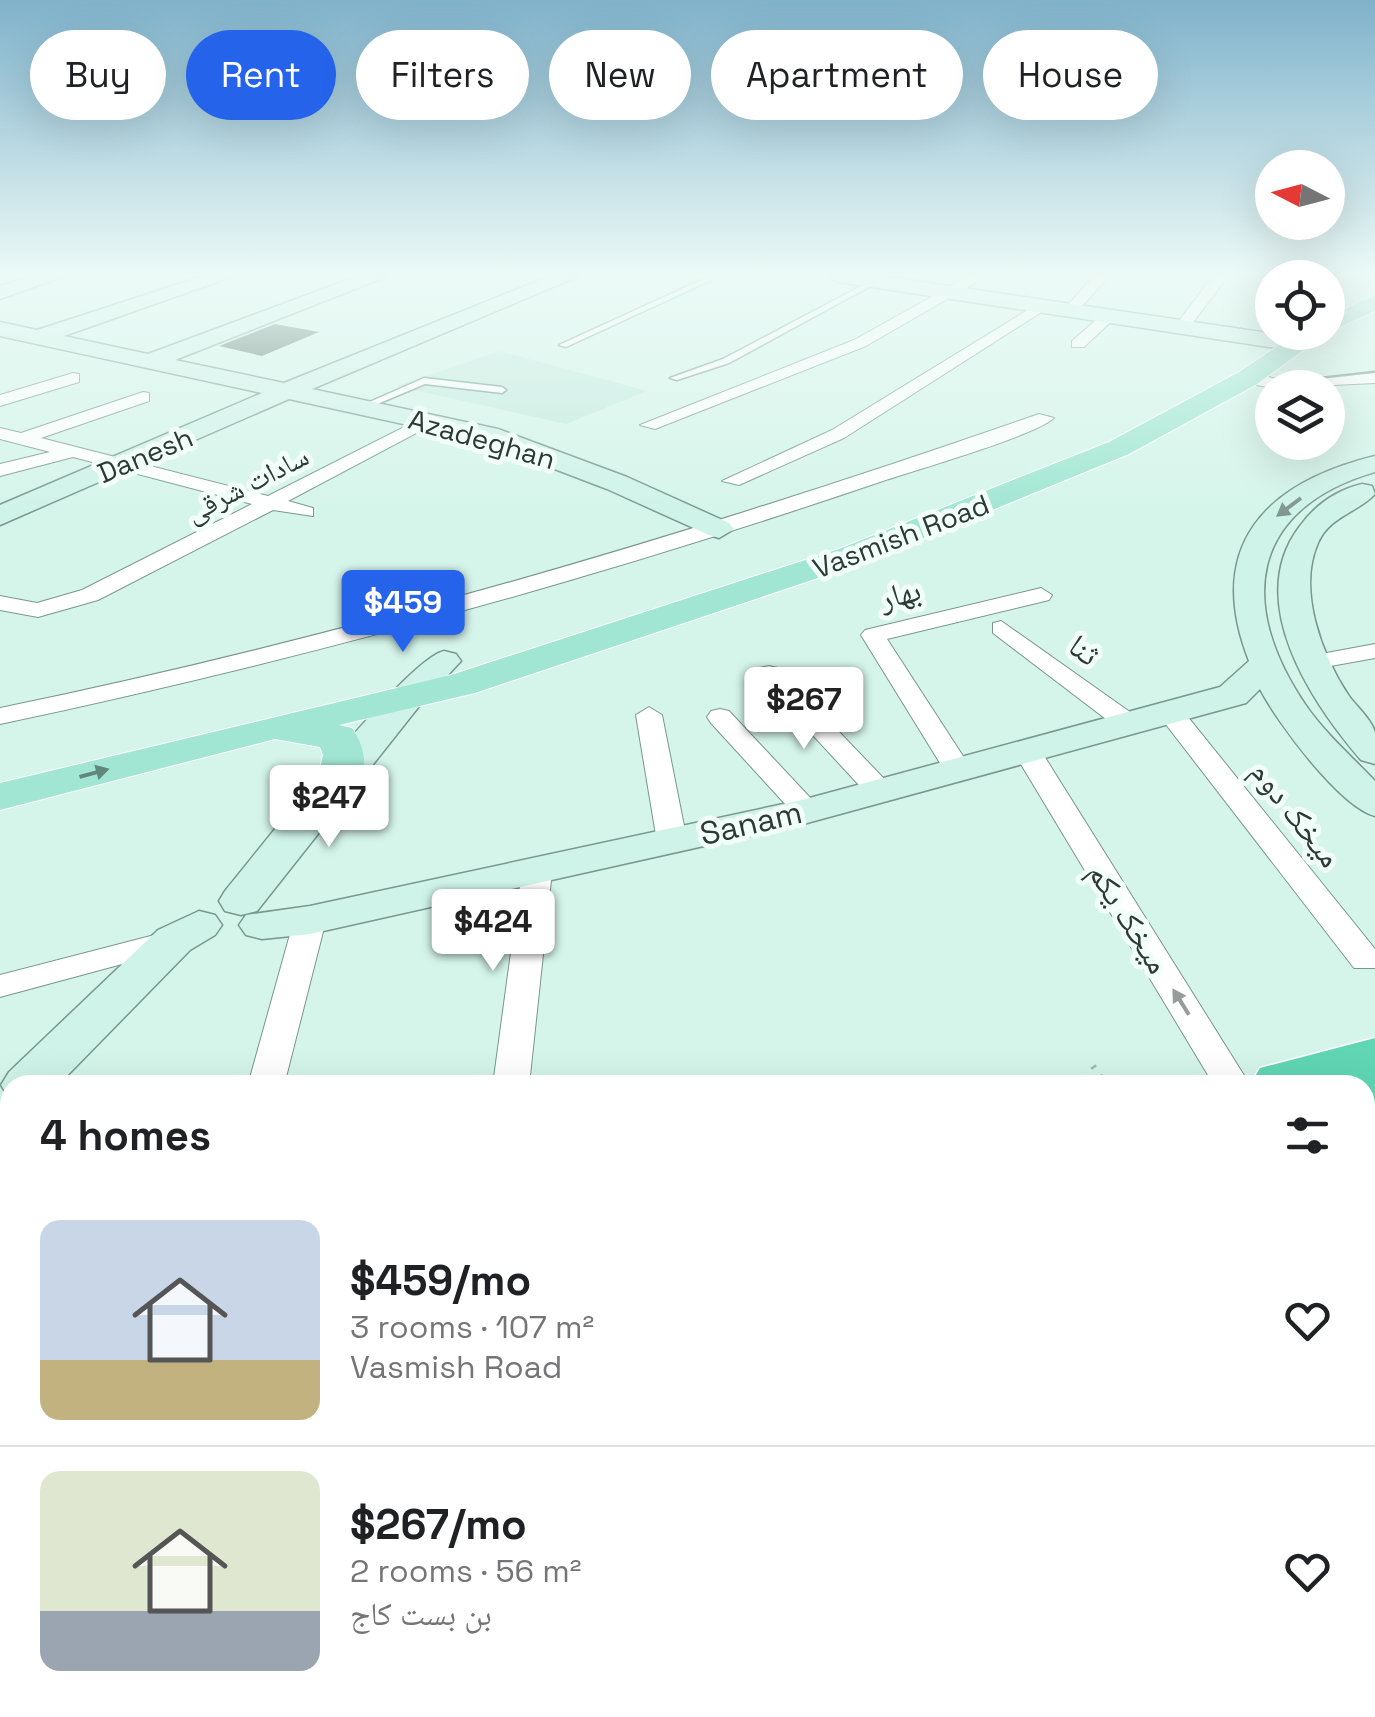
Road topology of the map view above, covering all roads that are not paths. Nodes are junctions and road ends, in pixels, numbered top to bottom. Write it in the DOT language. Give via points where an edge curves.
graph roads {
  1 [pos="123,356"];
  2 [pos="165,356"];
  3 [pos="378,356"];
  4 [pos="400,356"];
  5 [pos="735,356"];
  6 [pos="826,356"];
  7 [pos="963,356"];
  8 [pos="1246,356"];
  9 [pos="1268,356"];
  10 [pos="149,362"];
  11 [pos="73,378"];
  12 [pos="674,378"];
  13 [pos="1248,378"];
  14 [pos="1375,378"];
  15 [pos="1255,379"];
  16 [pos="1345,381"];
  17 [pos="502,390"];
  18 [pos="290,393"];
  19 [pos="143,398"];
  20 [pos="0,402"];
  21 [pos="360,408"];
  22 [pos="1045,418"];
  23 [pos="428,422"];
  24 [pos="649,425"];
  25 [pos="0,432"];
  26 [pos="23,438"];
  27 [pos="75,452"];
  28 [pos="122,464"];
  29 [pos="775,464"];
  30 [pos="1375,464"];
  31 [pos="0,470"];
  32 [pos="732,481"];
  33 [pos="848,488"];
  34 [pos="1375,488"];
  35 [pos="270,502"];
  36 [pos="306,512"];
  37 [pos="0,516"];
  38 [pos="719,528"];
  39 [pos="1042,595"];
  40 [pos="0,604"];
  41 [pos="1000,628"];
  42 [pos="1375,651"];
  43 [pos="1314,662"];
  44 [pos="1266,664"];
  45 [pos="453,673"];
  46 [pos="769,674"];
  47 [pos="1233,695"];
  48 [pos="407,697"];
  49 [pos="1170,712"];
  50 [pos="649,715"];
  51 [pos="0,716"];
  52 [pos="720,717"];
  53 [pos="1298,719"];
  54 [pos="1128,724"];
  55 [pos="265,729"];
  56 [pos="1027,751"];
  57 [pos="1375,752"];
  58 [pos="351,768"];
  59 [pos="958,770"];
  60 [pos="880,791"];
  61 [pos="0,798"];
  62 [pos="1375,804"];
  63 [pos="807,811"];
  64 [pos="672,841"];
  65 [pos="537,872"];
  66 [pos="252,913"];
  67 [pos="310,920"];
  68 [pos="196,935"];
  69 [pos="1366,960"];
  70 [pos="0,986"];
  71 [pos="1375,1062"];
  72 [pos="38,1075"];
  73 [pos="68,1075"];
  74 [pos="269,1075"];
  75 [pos="513,1075"];
  76 [pos="1226,1075"];
  77 [pos="1324,1075"];
  1 -- 10 [label="street, Azadeghan"];
  2 -- 10 [label="street"];
  3 -- 18 [label="street, Danesh"];
  4 -- 18 [label="street, Danesh" via="323,388"];
  5 -- 12 [label="lane"];
  6 -- 24 [label="street"];
  7 -- 29 [label="street" via="838,434"];
  8 -- 45 [label="main road, Vasmish Road" via="1086,436 966,485"];
  9 -- 13 [label="main road, Vasmish Road"];
  10 -- 18 [label="street, Azadeghan"];
  11 -- 20 [label="street"];
  13 -- 15 [label="street"];
  13 -- 45 [label="main road, Vasmish Road" via="1119,448 980,506 722,601"];
  14 -- 16 [label="street"];
  17 -- 21 [label="lane" via="416,382"];
  18 -- 21 [label="street, Azadeghan"];
  18 -- 28 [label="street, Danesh"];
  19 -- 26 [label="street"];
  21 -- 23 [label="street, Azadeghan"];
  22 -- 33 [label="street"];
  23 -- 35 [label="street, سادات شرقی"];
  23 -- 38 [label="street, Azadeghan" via="546,455"];
  25 -- 26 [label="street"];
  26 -- 27 [label="street"];
  27 -- 28 [label="street"];
  27 -- 31 [label="street"];
  28 -- 35 [label="street"];
  28 -- 37 [label="street, Danesh"];
  29 -- 32 [label="street"];
  29 -- 33 [label="street"];
  30 -- 44 [label="street, one-way" via="1280,511 1255,545 1254,628"];
  33 -- 38 [label="street"];
  34 -- 43 [label="street" via="1319,518 1301,545 1293,578 1296,611"];
  35 -- 36 [label="street"];
  35 -- 40 [label="street, سادات شرقی" via="90,594 38,610"];
  38 -- 51 [label="street" via="386,628"];
  39 -- 59 [label="street, بهار" via="872,635"];
  41 -- 54 [label="street, ثنا"];
  42 -- 43 [label="street"];
  43 -- 57 [label="street" via="1339,710"];
  44 -- 47 [label="street"];
  44 -- 53 [label="street"];
  45 -- 48 [label="main road"];
  45 -- 58 [label="street"];
  46 -- 60 [label="street"];
  47 -- 49 [label="street, Sanam"];
  47 -- 53 [label="street"];
  48 -- 55 [label="main road"];
  48 -- 58 [label="street"];
  49 -- 54 [label="street, Sanam"];
  49 -- 69 [label="street, میخک دوم"];
  50 -- 64 [label="street"];
  52 -- 63 [label="street"];
  53 -- 62 [label="street"];
  54 -- 56 [label="street, Sanam"];
  55 -- 58 [label="main road" via="337,737"];
  61 -- 55 [label="main road, one-way"];
  56 -- 59 [label="street, Sanam"];
  76 -- 56 [label="street, میخک یکم, one-way"];
  58 -- 66 [label="street"];
  59 -- 60 [label="street, Sanam"];
  60 -- 63 [label="street, Sanam"];
  63 -- 64 [label="street, Sanam"];
  64 -- 65 [label="street, Sanam"];
  65 -- 67 [label="street, Sanam"];
  65 -- 75 [label="street"];
  66 -- 67 [label="street, Sanam"];
  66 -- 68 [label="street, Sanam" via="247,937"];
  67 -- 74 [label="street"];
  68 -- 70 [label="street"];
  68 -- 72 [label="street"];
  68 -- 73 [label="street" via="196,950"];
  71 -- 77 [label="highway"];
}
